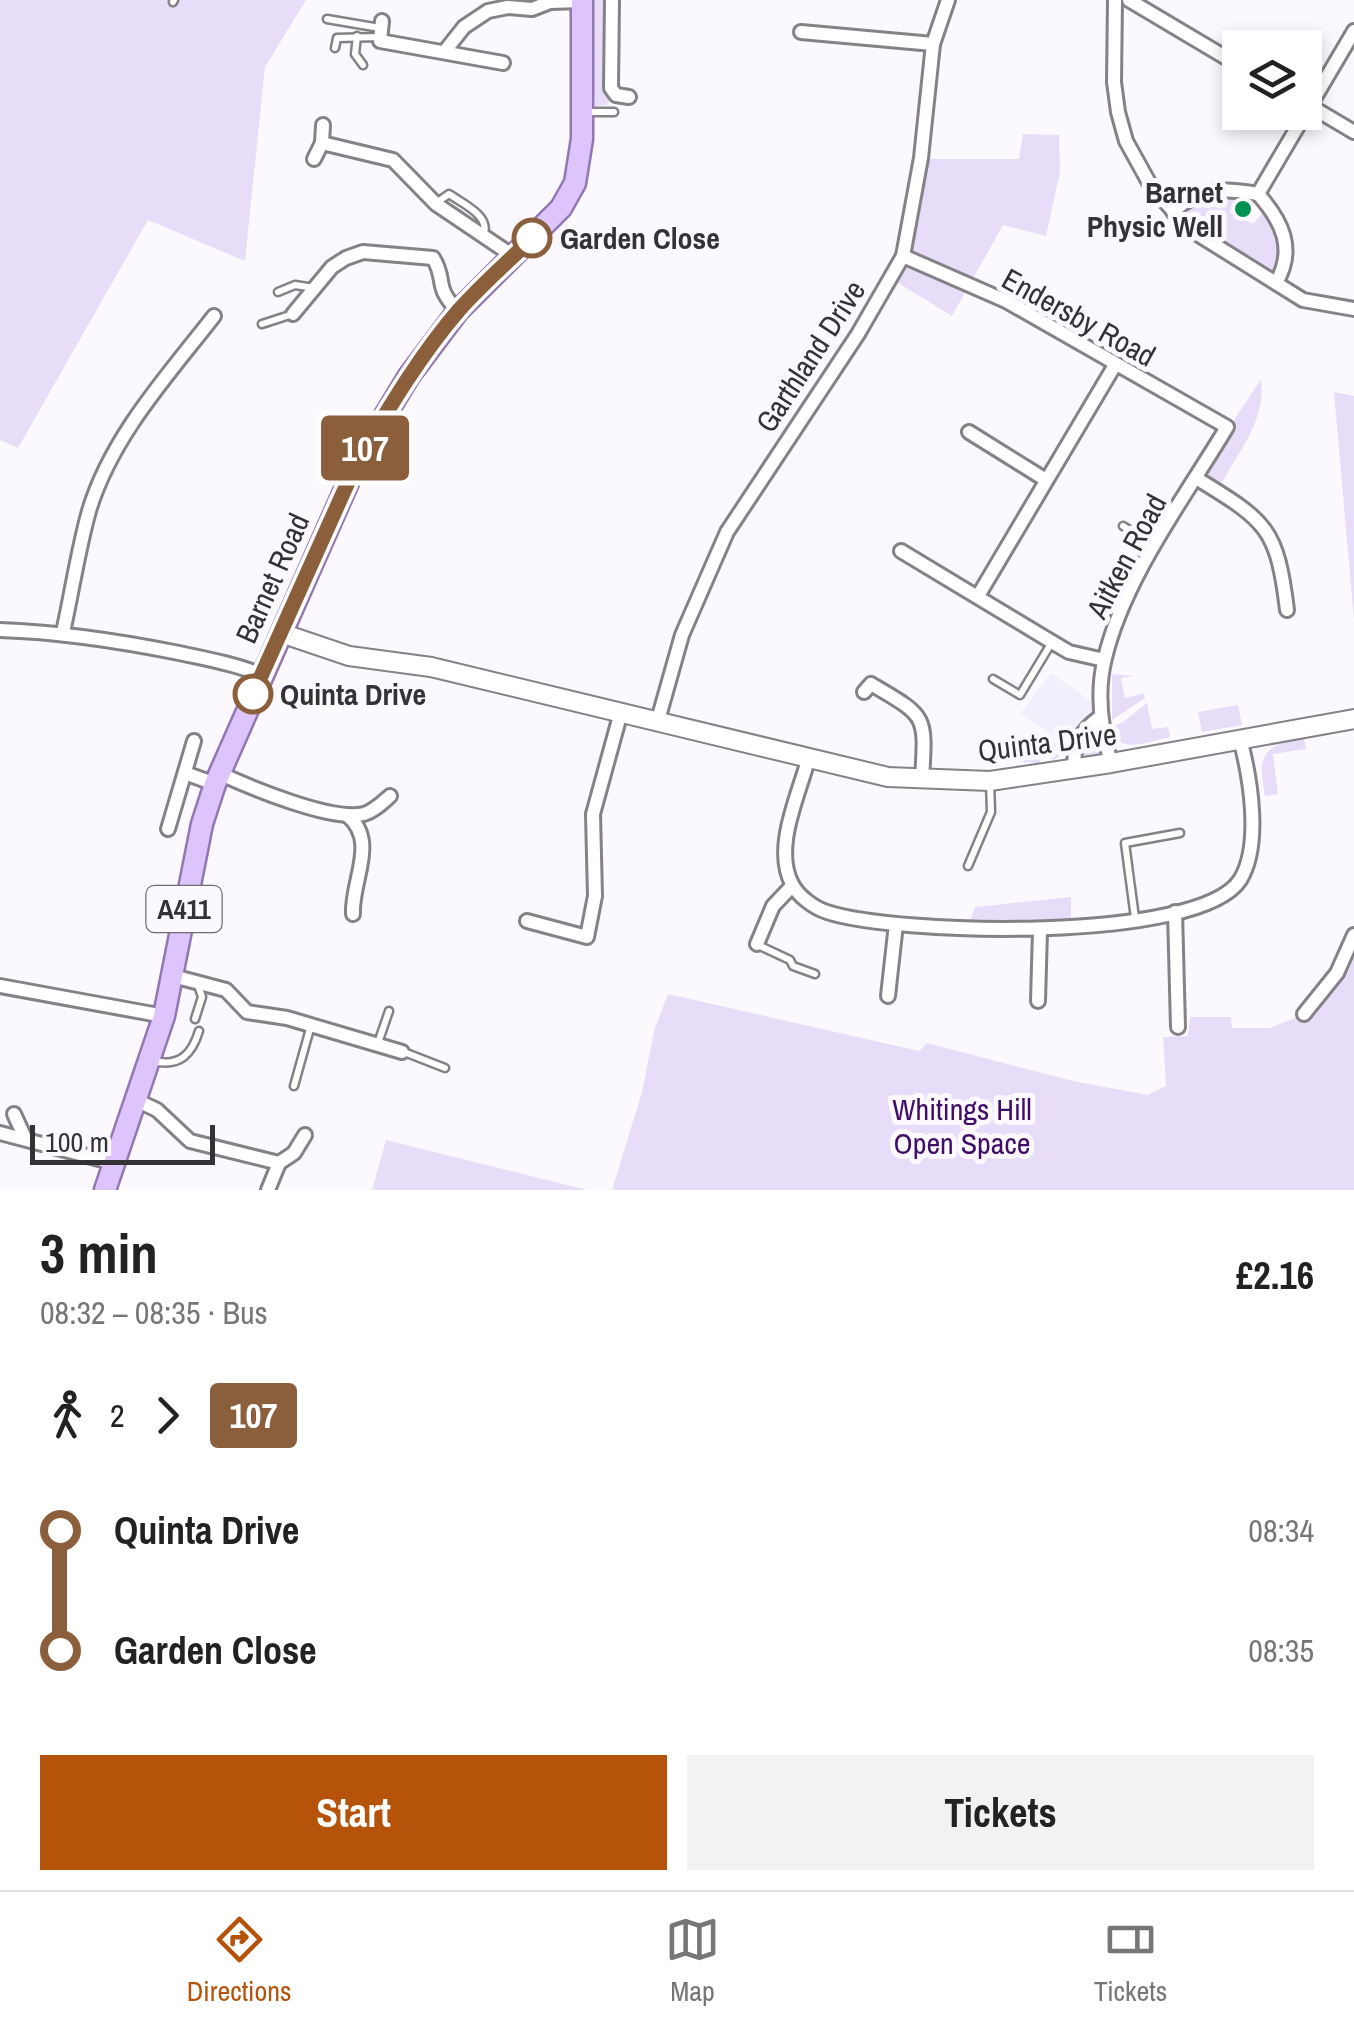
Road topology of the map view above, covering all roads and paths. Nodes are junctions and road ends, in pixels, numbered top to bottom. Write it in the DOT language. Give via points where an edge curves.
graph roads {
  1 [pos="582,0"];
  2 [pos="612,0"];
  3 [pos="948,0"];
  4 [pos="1115,0"];
  5 [pos="1129,0"];
  6 [pos="327,19"];
  7 [pos="380,29"];
  8 [pos="1354,31"];
  9 [pos="801,32"];
  10 [pos="356,36"];
  11 [pos="933,44"];
  12 [pos="335,48"];
  13 [pos="582,49"];
  14 [pos="611,49"];
  15 [pos="445,51"];
  16 [pos="1222,55"];
  17 [pos="503,62"];
  18 [pos="363,65"];
  19 [pos="1322,81"];
  20 [pos="629,97"];
  21 [pos="582,112"];
  22 [pos="614,112"];
  23 [pos="1322,114"];
  24 [pos="322,125"];
  25 [pos="1293,130"];
  26 [pos="1354,132"];
  27 [pos="322,143"];
  28 [pos="314,158"];
  29 [pos="1258,194"];
  30 [pos="1172,212"];
  31 [pos="513,256"];
  32 [pos="903,256"];
  33 [pos="1276,283"];
  34 [pos="314,288"];
  35 [pos="278,292"];
  36 [pos="1354,310"];
  37 [pos="458,312"];
  38 [pos="292,314"];
  39 [pos="214,316"];
  40 [pos="262,324"];
  41 [pos="1115,365"];
  42 [pos="1227,427"];
  43 [pos="969,432"];
  44 [pos="1196,478"];
  45 [pos="1046,480"];
  46 [pos="1123,526"];
  47 [pos="1156,546"];
  48 [pos="901,551"];
  49 [pos="978,596"];
  50 [pos="1287,610"];
  51 [pos="0,630"];
  52 [pos="63,632"];
  53 [pos="281,633"];
  54 [pos="1052,642"];
  55 [pos="1104,660"];
  56 [pos="262,674"];
  57 [pos="994,679"];
  58 [pos="864,692"];
  59 [pos="621,712"];
  60 [pos="1100,717"];
  61 [pos="1354,719"];
  62 [pos="658,720"];
  63 [pos="1240,739"];
  64 [pos="194,741"];
  65 [pos="808,760"];
  66 [pos="1111,763"];
  67 [pos="1075,767"];
  68 [pos="185,773"];
  69 [pos="922,778"];
  70 [pos="217,779"];
  71 [pos="990,781"];
  72 [pos="390,796"];
  73 [pos="348,815"];
  74 [pos="168,829"];
  75 [pos="1180,833"];
  76 [pos="968,866"];
  77 [pos="792,886"];
  78 [pos="1174,912"];
  79 [pos="353,914"];
  80 [pos="1135,918"];
  81 [pos="527,921"];
  82 [pos="896,924"];
  83 [pos="1040,931"];
  84 [pos="1354,935"];
  85 [pos="757,944"];
  86 [pos="815,974"];
  87 [pos="173,976"];
  88 [pos="195,980"];
  89 [pos="0,986"];
  90 [pos="888,996"];
  91 [pos="1038,1001"];
  92 [pos="389,1011"];
  93 [pos="1304,1014"];
  94 [pos="164,1016"];
  95 [pos="196,1019"];
  96 [pos="310,1025"];
  97 [pos="1178,1028"];
  98 [pos="199,1031"];
  99 [pos="377,1044"];
  100 [pos="402,1052"];
  101 [pos="150,1059"];
  102 [pos="445,1068"];
  103 [pos="294,1086"];
  104 [pos="134,1099"];
  105 [pos="14,1114"];
  106 [pos="0,1133"];
  107 [pos="305,1135"];
  108 [pos="25,1138"];
  109 [pos="114,1163"];
  110 [pos="279,1163"];
  111 [pos="104,1190"];
  112 [pos="268,1190"];
  1 -- 13 [label="main road, Barnet Road / A411"];
  1 -- 15 [label="street" via="488,11 464,26"];
  2 -- 14 [label="street"];
  3 -- 11 [label="street, Garthland Drive"];
  4 -- 30 [label="street" via="1114,82 1122,127"];
  5 -- 16 [label="street"];
  6 -- 7 [label="lane"];
  7 -- 10 [label="lane"];
  7 -- 15 [label="street" via="380,41"];
  8 -- 19 [label="street"];
  9 -- 11 [label="street"];
  10 -- 12 [label="lane" via="337,38"];
  10 -- 18 [label="lane" via="355,54"];
  11 -- 32 [label="street, Garthland Drive"];
  13 -- 14 [label="street"];
  13 -- 21 [label="main road, Barnet Road / A411"];
  14 -- 20 [label="street" via="611,88"];
  15 -- 17 [label="street"];
  21 -- 22 [label="lane"];
  21 -- 31 [label="main road, Barnet Road / A411" via="576,183"];
  23 -- 26 [label="street"];
  24 -- 27 [label="street"];
  25 -- 29 [label="street"];
  27 -- 28 [label="street"];
  27 -- 31 [label="street" via="393,160 436,204"];
  29 -- 30 [label="street" via="1208,190"];
  29 -- 33 [label="street" via="1282,226 1284,270"];
  30 -- 33 [label="street"];
  31 -- 37 [label="main road, Barnet Road / A411"];
  32 -- 41 [label="street, Endersby Road" via="1006,302"];
  32 -- 62 [label="street, Garthland Drive" via="728,532 682,635"];
  33 -- 36 [label="street" via="1303,300"];
  34 -- 35 [label="lane" via="295,284"];
  34 -- 37 [label="street" via="332,267 363,252 433,258 442,294"];
  34 -- 38 [label="street"];
  37 -- 53 [label="main road, Barnet Road / A411" via="358,460"];
  38 -- 40 [label="lane"];
  39 -- 52 [label="street" via="148,401 102,478"];
  41 -- 42 [label="street, Endersby Road"];
  41 -- 45 [label="street"];
  42 -- 44 [label="street, Aitken Road"];
  43 -- 45 [label="street"];
  44 -- 47 [label="street, Aitken Road"];
  44 -- 50 [label="street" via="1244,508 1273,540"];
  45 -- 49 [label="street"];
  46 -- 47 [label="lane"];
  47 -- 55 [label="street, Aitken Road"];
  48 -- 49 [label="street"];
  49 -- 54 [label="street"];
  51 -- 52 [label="street"];
  52 -- 56 [label="street"];
  53 -- 56 [label="main road, Barnet Road / A411"];
  53 -- 59 [label="street, Quinta Drive" via="350,656 431,666"];
  54 -- 55 [label="street"];
  54 -- 57 [label="lane" via="1020,695"];
  55 -- 60 [label="street, Aitken Road"];
  56 -- 70 [label="main road, Barnet Road / A411"];
  58 -- 69 [label="street" via="871,684 922,719"];
  59 -- 62 [label="street, Quinta Drive"];
  59 -- 81 [label="street" via="594,814 588,937"];
  60 -- 66 [label="street, Aitken Road"];
  60 -- 67 [label="street, Aitken Road" via="1083,730"];
  61 -- 63 [label="street, Quinta Drive"];
  62 -- 65 [label="street, Quinta Drive"];
  63 -- 66 [label="street, Quinta Drive"];
  63 -- 78 [label="street" via="1248,768 1250,854 1225,895"];
  64 -- 68 [label="street"];
  65 -- 69 [label="street, Quinta Drive"];
  65 -- 77 [label="street" via="783,856"];
  66 -- 67 [label="street, Quinta Drive"];
  67 -- 71 [label="street, Quinta Drive"];
  68 -- 70 [label="street"];
  68 -- 74 [label="street"];
  69 -- 71 [label="street, Quinta Drive"];
  70 -- 73 [label="street"];
  70 -- 87 [label="main road, Barnet Road / A411" via="191,872"];
  71 -- 76 [label="lane" via="990,812"];
  72 -- 73 [label="street" via="364,814"];
  73 -- 79 [label="street" via="364,847"];
  75 -- 80 [label="lane" via="1125,843"];
  77 -- 82 [label="street" via="826,912"];
  77 -- 85 [label="street" via="773,906"];
  78 -- 80 [label="street"];
  78 -- 97 [label="street"];
  80 -- 83 [label="street"];
  82 -- 83 [label="street"];
  82 -- 90 [label="street"];
  83 -- 91 [label="street"];
  84 -- 93 [label="street" via="1337,973"];
  85 -- 86 [label="lane"];
  87 -- 88 [label="street"];
  87 -- 94 [label="main road, Barnet Road / A411"];
  88 -- 95 [label="lane" via="202,997"];
  88 -- 96 [label="street" via="226,990 247,1012"];
  89 -- 94 [label="street"];
  92 -- 99 [label="lane"];
  94 -- 101 [label="main road, Barnet Road / A411"];
  96 -- 99 [label="street"];
  96 -- 103 [label="lane"];
  98 -- 101 [label="lane" via="185,1058"];
  99 -- 100 [label="street"];
  100 -- 102 [label="lane"];
  101 -- 104 [label="main road, Barnet Road / A411"];
  104 -- 109 [label="main road, Barnet Road / A411"];
  104 -- 110 [label="street" via="190,1141"];
  105 -- 108 [label="street"];
  106 -- 108 [label="street"];
  107 -- 110 [label="street"];
  108 -- 109 [label="street"];
  109 -- 111 [label="main road, Barnet Road / A411"];
  110 -- 112 [label="street"];
}
